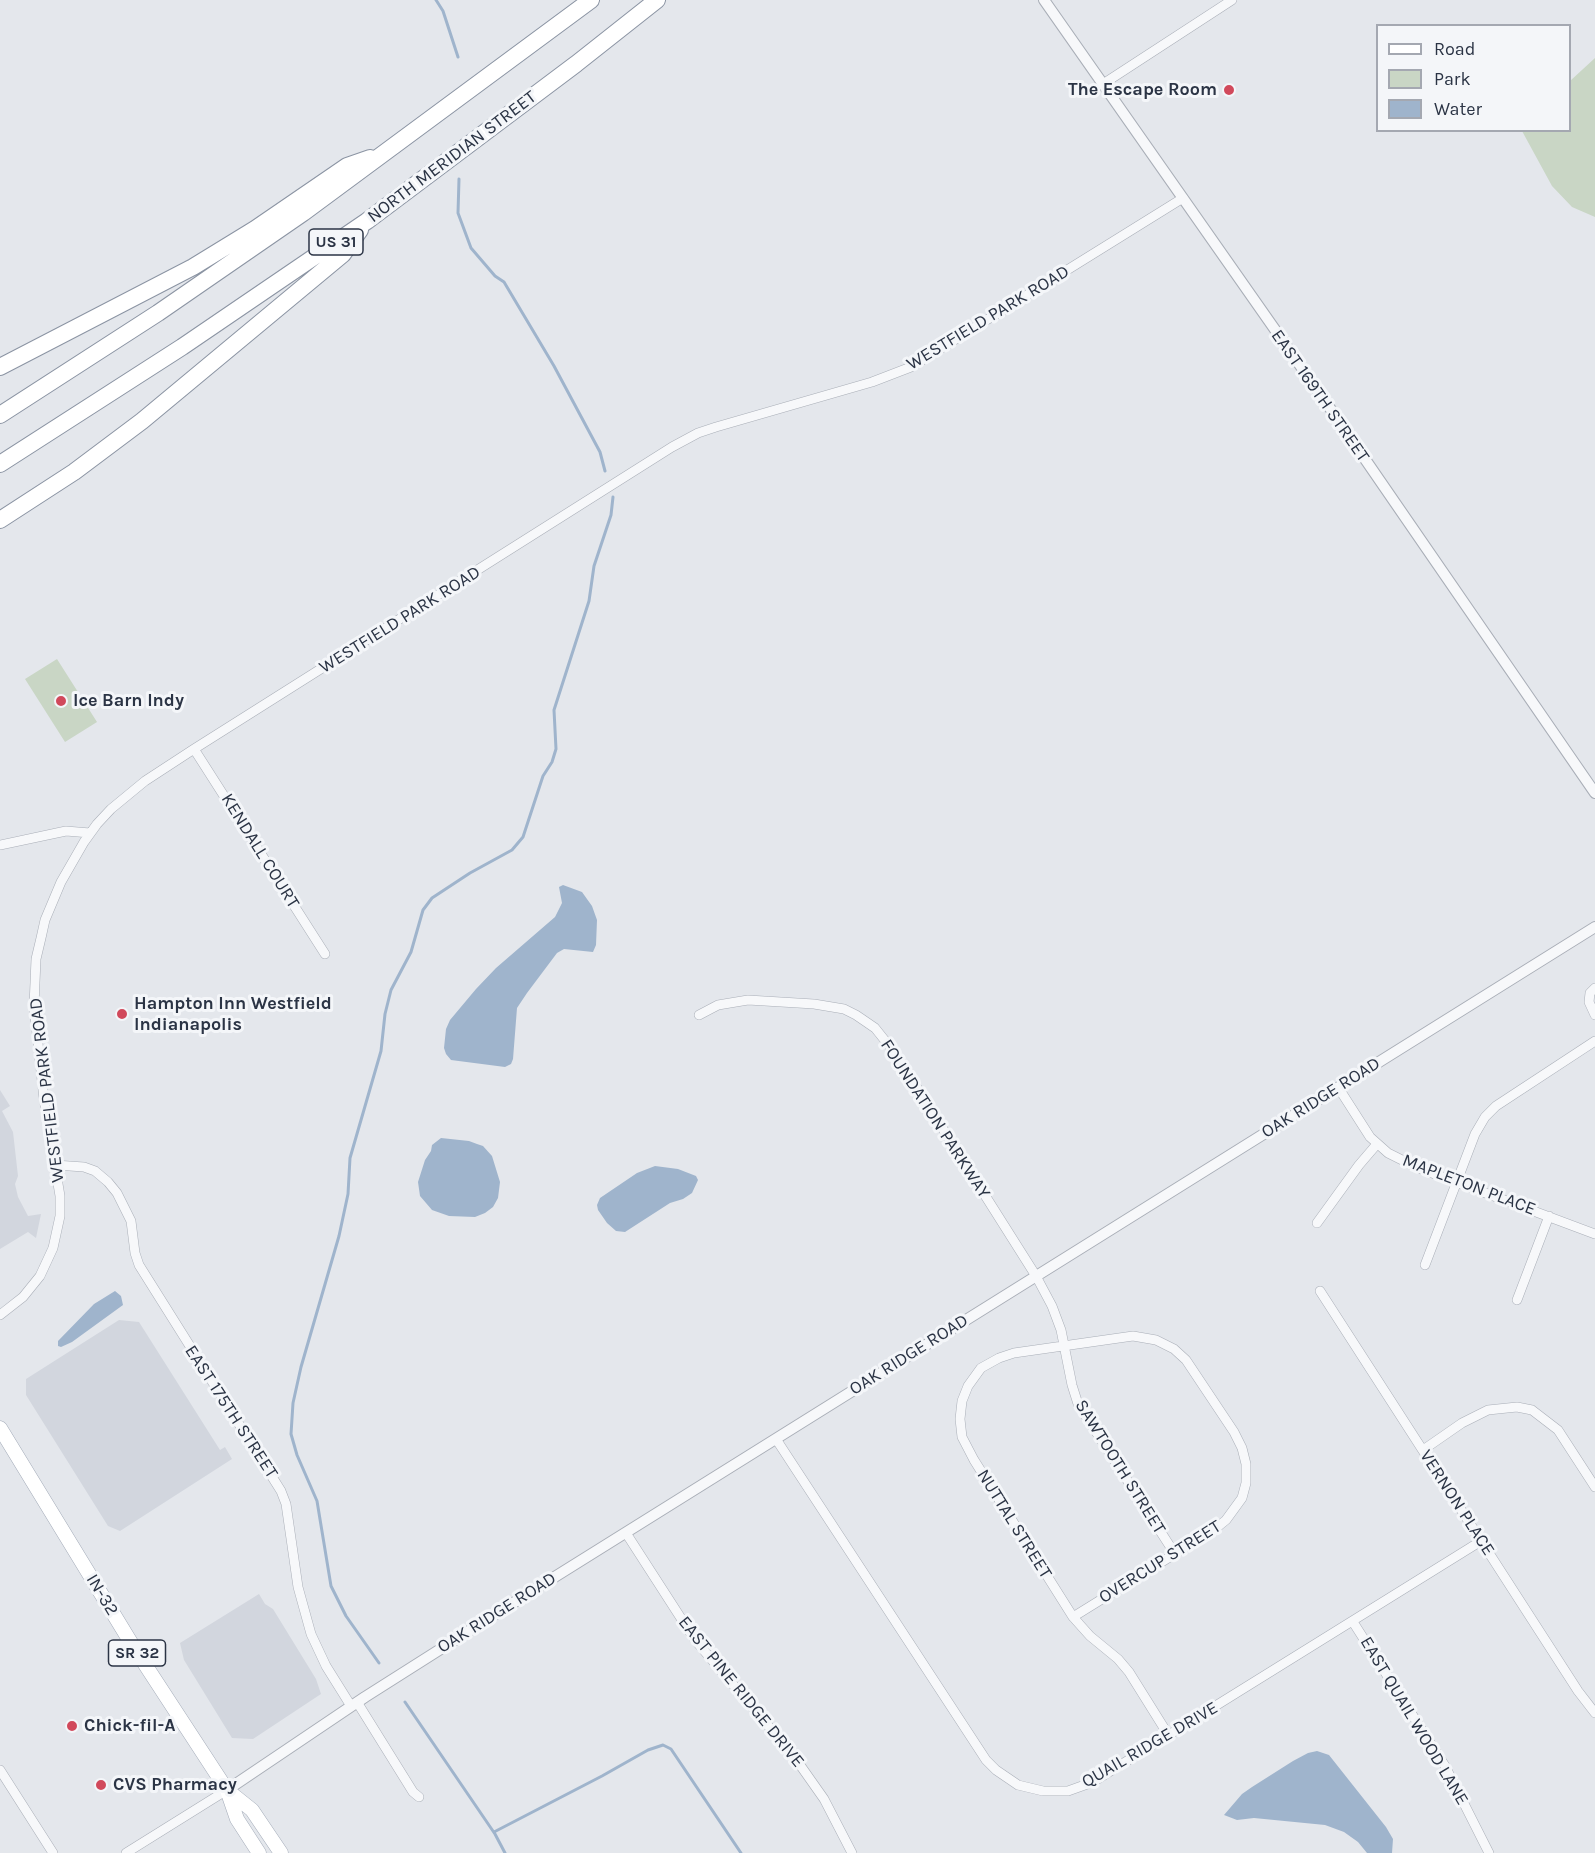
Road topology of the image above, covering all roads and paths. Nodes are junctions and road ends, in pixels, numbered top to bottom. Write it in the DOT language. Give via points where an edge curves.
graph roads {
  1 [pos="591,0"];
  2 [pos="657,0"];
  3 [pos="1044,0"];
  4 [pos="1232,0"];
  5 [pos="1103,84"];
  6 [pos="385,154"];
  7 [pos="1183,198"];
  8 [pos="367,221"];
  9 [pos="0,367"];
  10 [pos="0,415"];
  11 [pos="0,464"];
  12 [pos="0,520"];
  13 [pos="194,749"];
  14 [pos="1595,793"];
  15 [pos="90,833"];
  16 [pos="0,845"];
  17 [pos="1595,927"];
  18 [pos="325,954"];
  19 [pos="1595,988"];
  20 [pos="1595,1015"];
  21 [pos="699,1016"];
  22 [pos="1595,1041"];
  23 [pos="1338,1087"];
  24 [pos="1377,1144"];
  25 [pos="55,1165"];
  26 [pos="1457,1181"];
  27 [pos="1549,1216"];
  28 [pos="1317,1223"];
  29 [pos="1595,1234"];
  30 [pos="1425,1265"];
  31 [pos="1036,1276"];
  32 [pos="1320,1291"];
  33 [pos="1517,1300"];
  34 [pos="0,1315"];
  35 [pos="1065,1345"];
  36 [pos="0,1428"];
  37 [pos="776,1439"];
  38 [pos="1423,1450"];
  39 [pos="1595,1487"];
  40 [pos="626,1533"];
  41 [pos="1481,1541"];
  42 [pos="1175,1554"];
  43 [pos="1073,1617"];
  44 [pos="1353,1622"];
  45 [pos="354,1704"];
  46 [pos="1595,1713"];
  47 [pos="1169,1736"];
  48 [pos="0,1770"];
  49 [pos="227,1790"];
  50 [pos="419,1797"];
  51 [pos="53,1853"];
  52 [pos="126,1853"];
  53 [pos="259,1853"];
  54 [pos="281,1853"];
  55 [pos="852,1853"];
  56 [pos="1489,1853"];
  1 -- 6 [label="highway, US 31"];
  2 -- 8 [label="highway, NORTH MERIDIAN STREET / US 31"];
  3 -- 5 [label="street, EAST 169TH STREET"];
  4 -- 5 [label="street"];
  5 -- 7 [label="street, EAST 169TH STREET"];
  6 -- 9 [label="highway" via="347,166 193,267"];
  6 -- 10 [label="highway, US 31" via="213,276"];
  7 -- 13 [label="street, WESTFIELD PARK ROAD" via="911,367 698,433"];
  7 -- 14 [label="street, EAST 169TH STREET"];
  8 -- 11 [label="highway, NORTH MERIDIAN STREET / US 31"];
  8 -- 12 [label="highway" via="342,254 142,421"];
  13 -- 15 [label="street, WESTFIELD PARK ROAD" via="130,793"];
  13 -- 18 [label="street, KENDALL COURT"];
  15 -- 16 [label="street" via="66,831"];
  15 -- 25 [label="street, WESTFIELD PARK ROAD" via="53,900 36,958 35,1017"];
  17 -- 23 [label="street, OAK RIDGE ROAD"];
  19 -- 20 [label="street" via="1589,998"];
  21 -- 31 [label="street, FOUNDATION PARKWAY" via="718,1005 748,1000 814,1004 844,1008 875,1028 895,1053"];
  22 -- 26 [label="street" via="1491,1110 1474,1134"];
  23 -- 24 [label="street, MAPLETON PLACE"];
  23 -- 31 [label="street, OAK RIDGE ROAD"];
  24 -- 26 [label="street, MAPLETON PLACE" via="1402,1161"];
  24 -- 28 [label="street"];
  25 -- 34 [label="street, WESTFIELD PARK ROAD" via="60,1215 53,1248 35,1284"];
  25 -- 45 [label="street, EAST 175TH STREET" via="95,1171 117,1193 130,1221 139,1265 281,1491 298,1587 311,1634 326,1666"];
  26 -- 27 [label="street, MAPLETON PLACE"];
  26 -- 30 [label="street"];
  27 -- 29 [label="street, MAPLETON PLACE"];
  27 -- 33 [label="street"];
  31 -- 35 [label="street, SAWTOOTH STREET"];
  31 -- 37 [label="street, OAK RIDGE ROAD"];
  32 -- 38 [label="street, VERNON PLACE"];
  35 -- 42 [label="street, SAWTOOTH STREET" via="1072,1385 1082,1412"];
  35 -- 42 [label="street, OVERCUP STREET" via="1133,1336 1165,1343 1190,1366 1238,1441 1247,1470 1239,1505 1215,1529"];
  35 -- 43 [label="street, NUTTAL STREET" via="1010,1354 981,1368 964,1394 960,1419 962,1437 974,1460"];
  36 -- 49 [label="main road, IN-32 / SR 32" via="132,1646"];
  37 -- 40 [label="street, OAK RIDGE ROAD"];
  37 -- 47 [label="street, QUAIL RIDGE DRIVE" via="996,1770 1018,1785 1068,1791 1093,1782"];
  38 -- 39 [label="street" via="1488,1410 1532,1410 1558,1430"];
  38 -- 41 [label="street, VERNON PLACE"];
  40 -- 45 [label="street, OAK RIDGE ROAD"];
  40 -- 55 [label="street, EAST PINE RIDGE DRIVE" via="694,1640 793,1755 824,1799"];
  41 -- 44 [label="street, QUAIL RIDGE DRIVE"];
  41 -- 46 [label="street, VERNON PLACE"];
  42 -- 43 [label="street, OVERCUP STREET"];
  43 -- 47 [label="street, NUTTAL STREET" via="1129,1672"];
  44 -- 47 [label="street, QUAIL RIDGE DRIVE"];
  44 -- 56 [label="street, EAST QUAIL WOOD LANE" via="1445,1766"];
  45 -- 49 [label="street, OAK RIDGE ROAD"];
  45 -- 50 [label="street, EAST 175TH STREET"];
  48 -- 51 [label="street"];
  49 -- 52 [label="street"];
  49 -- 53 [label="main road, IN-32 / SR 32" via="237,1819"];
  49 -- 54 [label="main road, IN-32 / SR 32" via="252,1810"];
}
